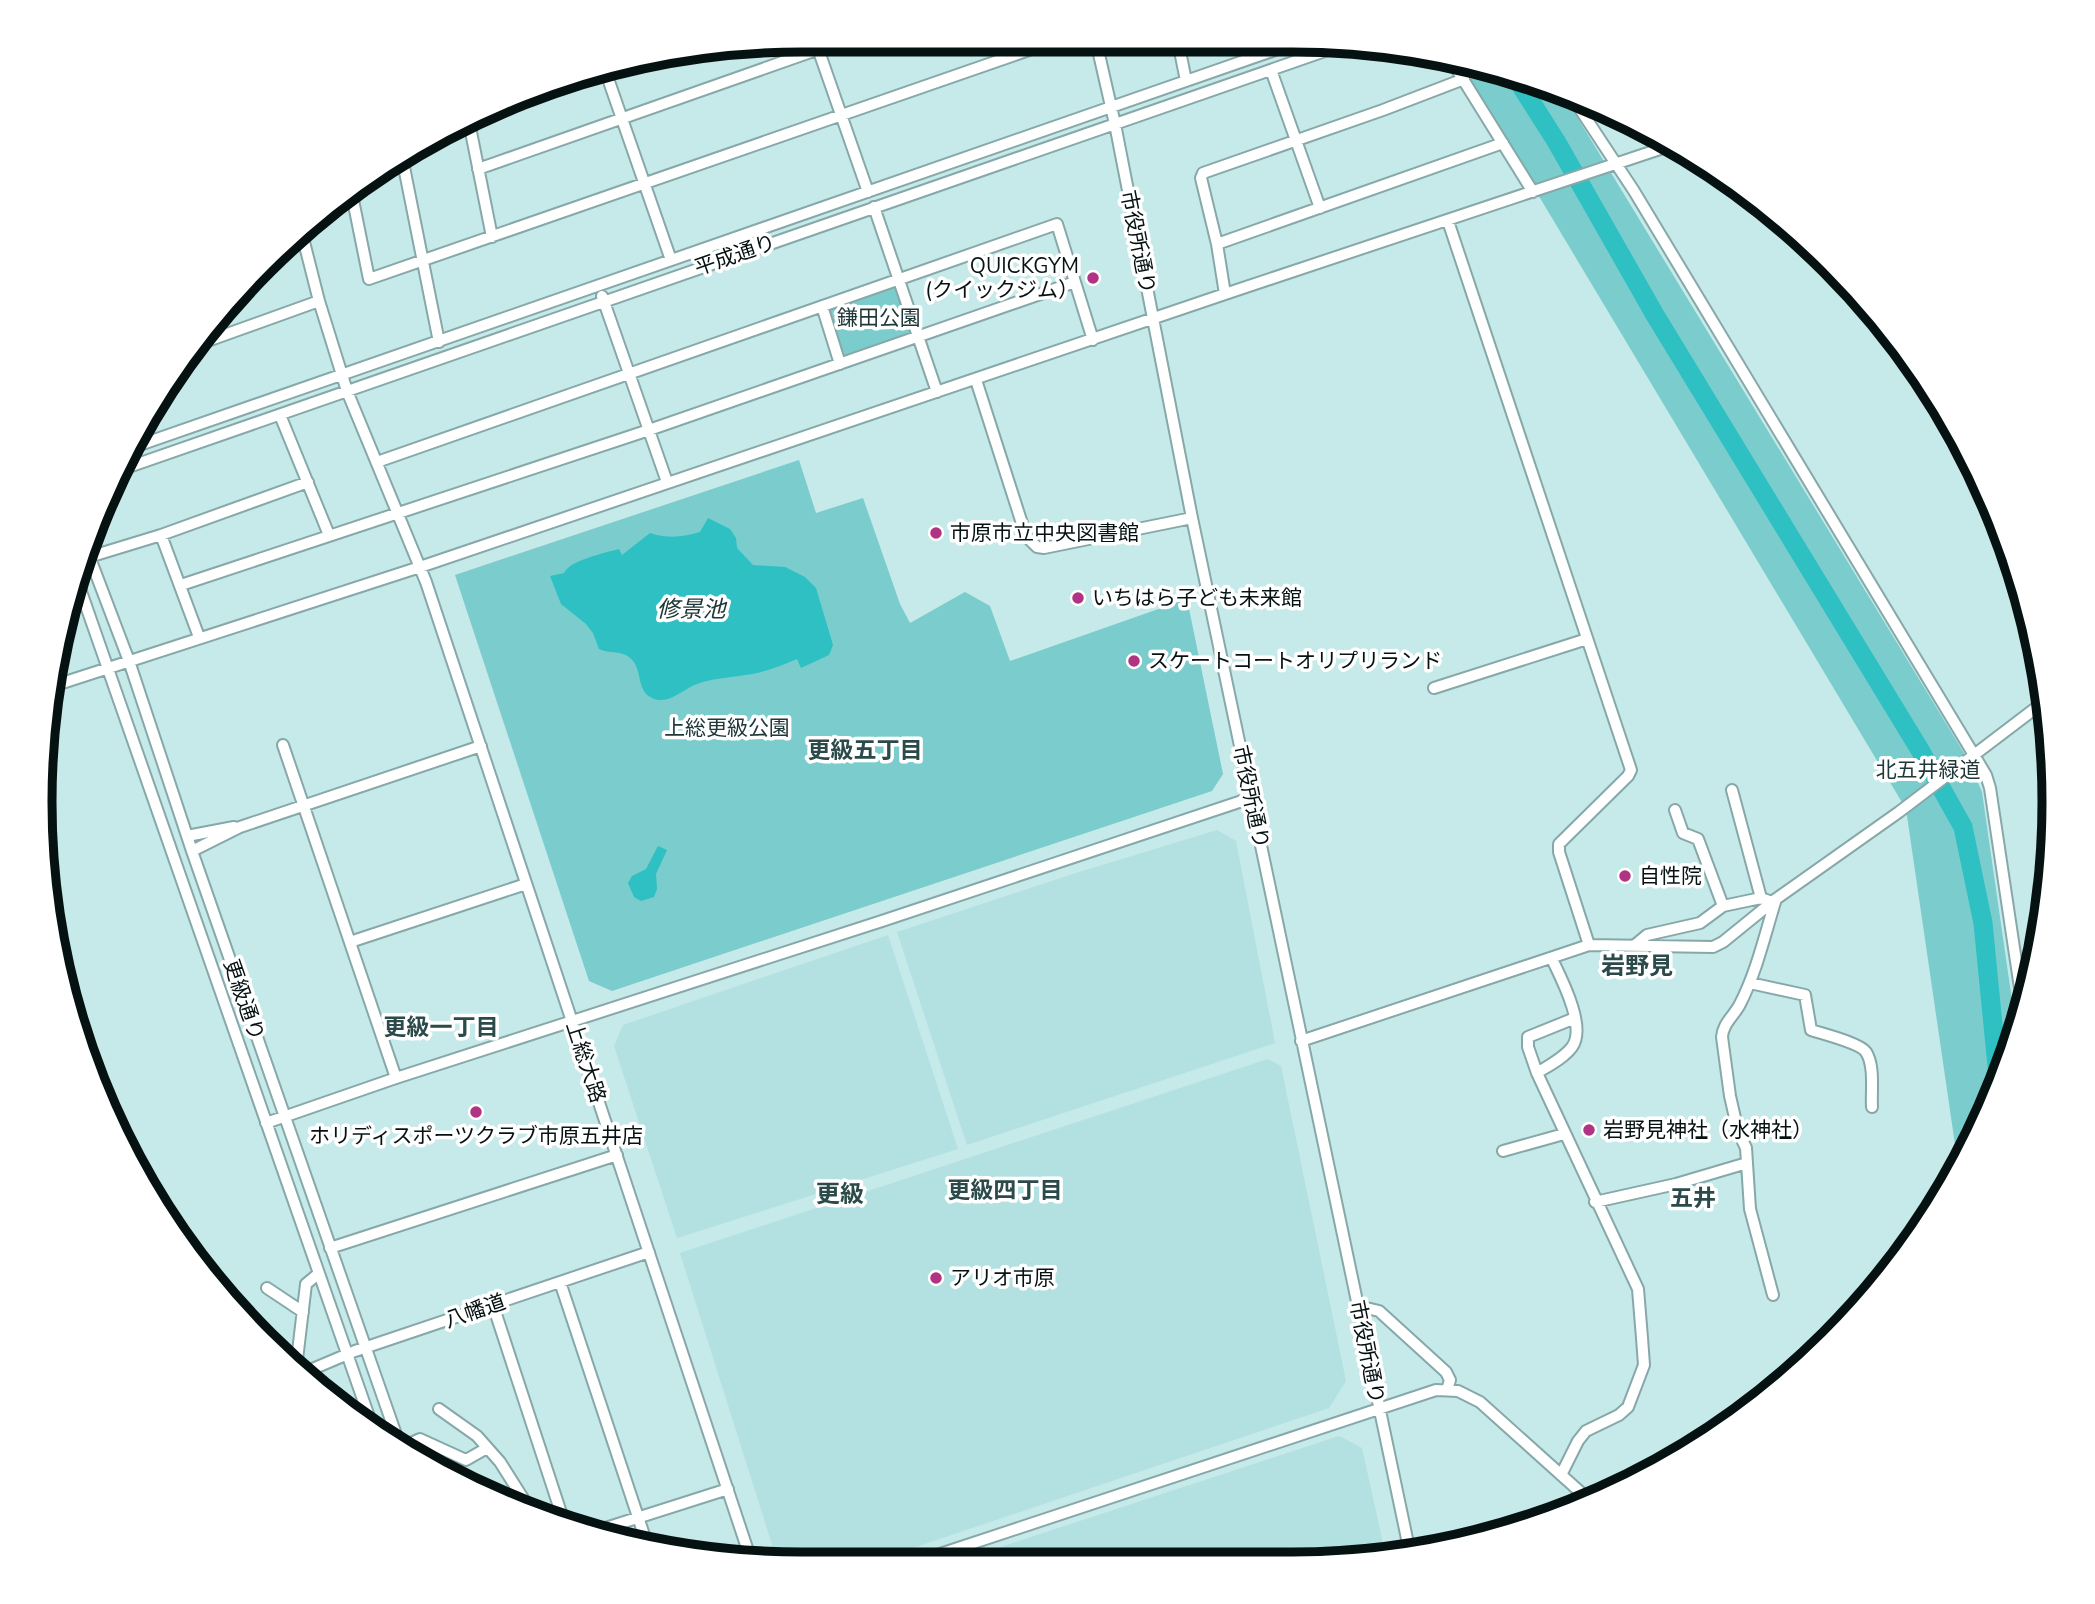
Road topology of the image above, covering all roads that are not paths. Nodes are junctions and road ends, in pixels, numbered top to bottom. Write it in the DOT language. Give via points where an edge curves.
graph roads {
  1 [pos="797,52"];
  2 [pos="819,52"];
  3 [pos="1022,52"];
  4 [pos="1099,52"];
  5 [pos="1180,52"];
  6 [pos="1269,52"];
  7 [pos="1019,53"];
  8 [pos="1319,53"];
  9 [pos="1271,70"];
  10 [pos="1459,72"];
  11 [pos="608,78"];
  12 [pos="1464,79"];
  13 [pos="1186,81"];
  14 [pos="1111,106"];
  15 [pos="1582,111"];
  16 [pos="842,116"];
  17 [pos="622,118"];
  18 [pos="1115,124"];
  19 [pos="471,130"];
  20 [pos="1296,140"];
  21 [pos="1503,143"];
  22 [pos="1660,149"];
  23 [pos="1610,165"];
  24 [pos="404,168"];
  25 [pos="478,169"];
  26 [pos="644,184"];
  27 [pos="868,192"];
  28 [pos="1532,192"];
  29 [pos="353,202"];
  30 [pos="874,207"];
  31 [pos="1320,208"];
  32 [pos="1448,221"];
  33 [pos="492,237"];
  34 [pos="303,243"];
  35 [pos="1217,244"];
  36 [pos="671,260"];
  37 [pos="423,261"];
  38 [pos="899,279"];
  39 [pos="1075,282"];
  40 [pos="599,286"];
  41 [pos="1225,294"];
  42 [pos="604,300"];
  43 [pos="319,301"];
  44 [pos="822,306"];
  45 [pos="1153,319"];
  46 [pos="218,333"];
  47 [pos="919,338"];
  48 [pos="1093,340"];
  49 [pos="439,342"];
  50 [pos="840,363"];
  51 [pos="629,373"];
  52 [pos="341,374"];
  53 [pos="976,380"];
  54 [pos="347,391"];
  55 [pos="937,392"];
  56 [pos="281,415"];
  57 [pos="649,429"];
  58 [pos="146,441"];
  59 [pos="377,462"];
  60 [pos="133,465"];
  61 [pos="308,482"];
  62 [pos="667,482"];
  63 [pos="398,514"];
  64 [pos="1192,518"];
  65 [pos="161,535"];
  66 [pos="329,535"];
  67 [pos="95,553"];
  68 [pos="91,563"];
  69 [pos="420,567"];
  70 [pos="181,585"];
  71 [pos="82,595"];
  72 [pos="199,637"];
  73 [pos="1587,639"];
  74 [pos="129,660"];
  75 [pos="106,668"];
  76 [pos="63,683"];
  77 [pos="1434,688"];
  78 [pos="2036,707"];
  79 [pos="282,745"];
  80 [pos="481,746"];
  81 [pos="1974,754"];
  82 [pos="1732,790"];
  83 [pos="1251,798"];
  84 [pos="303,804"];
  85 [pos="1675,810"];
  86 [pos="240,827"];
  87 [pos="187,836"];
  88 [pos="192,851"];
  89 [pos="526,884"];
  90 [pos="1770,900"];
  91 [pos="1723,906"];
  92 [pos="350,942"];
  93 [pos="1590,945"];
  94 [pos="1634,945"];
  95 [pos="1552,958"];
  96 [pos="1750,983"];
  97 [pos="2020,985"];
  98 [pos="1575,1018"];
  99 [pos="572,1022"];
  100 [pos="1301,1041"];
  101 [pos="1537,1073"];
  102 [pos="396,1078"];
  103 [pos="1872,1107"];
  104 [pos="285,1117"];
  105 [pos="265,1123"];
  106 [pos="1564,1134"];
  107 [pos="1503,1151"];
  108 [pos="617,1155"];
  109 [pos="1747,1163"];
  110 [pos="1595,1202"];
  111 [pos="330,1248"];
  112 [pos="649,1252"];
  113 [pos="318,1274"];
  114 [pos="560,1282"];
  115 [pos="267,1288"];
  116 [pos="1773,1295"];
  117 [pos="493,1305"];
  118 [pos="1358,1306"];
  119 [pos="303,1312"];
  120 [pos="365,1348"];
  121 [pos="346,1354"];
  122 [pos="297,1356"];
  123 [pos="312,1369"];
  124 [pos="1447,1390"];
  125 [pos="1379,1408"];
  126 [pos="439,1409"];
  127 [pos="367,1412"];
  128 [pos="395,1431"];
  129 [pos="412,1442"];
  130 [pos="487,1448"];
  131 [pos="1561,1475"];
  132 [pos="728,1489"];
  133 [pos="1582,1493"];
  134 [pos="522,1497"];
  135 [pos="561,1512"];
  136 [pos="638,1517"];
  137 [pos="616,1528"];
  138 [pos="644,1534"];
  139 [pos="1408,1542"];
  140 [pos="748,1549"];
  141 [pos="946,1552"];
  1 -- 17 [label="street"];
  2 -- 16 [label="street"];
  3 -- 7 [label="street"];
  4 -- 14 [label="street, 市役所通り"];
  5 -- 13 [label="street"];
  6 -- 13 [label="street, 平成通り"];
  7 -- 16 [label="street"];
  8 -- 9 [label="street, 平成通り"];
  9 -- 18 [label="street, 平成通り"];
  9 -- 20 [label="street"];
  10 -- 12 [label="street"];
  11 -- 17 [label="street"];
  12 -- 20 [label="street"];
  12 -- 21 [label="street"];
  13 -- 14 [label="street, 平成通り"];
  14 -- 18 [label="street, 市役所通り"];
  14 -- 27 [label="street, 平成通り"];
  15 -- 23 [label="street"];
  16 -- 26 [label="street"];
  16 -- 27 [label="street"];
  17 -- 25 [label="street"];
  17 -- 26 [label="street"];
  18 -- 30 [label="street, 平成通り"];
  18 -- 45 [label="street, 市役所通り"];
  19 -- 25 [label="street"];
  20 -- 31 [label="street"];
  20 -- 35 [label="street" via="1203,173"];
  21 -- 28 [label="street"];
  21 -- 31 [label="street"];
  22 -- 23 [label="street"];
  23 -- 28 [label="street"];
  23 -- 81 [label="street" via="1634,191"];
  24 -- 37 [label="street"];
  25 -- 33 [label="street"];
  26 -- 33 [label="street"];
  26 -- 36 [label="street"];
  27 -- 36 [label="street, 平成通り"];
  28 -- 32 [label="street"];
  29 -- 37 [label="street" via="369,279"];
  30 -- 38 [label="street"];
  30 -- 42 [label="street, 平成通り"];
  31 -- 35 [label="street"];
  32 -- 41 [label="street"];
  32 -- 73 [label="street"];
  33 -- 37 [label="street"];
  34 -- 43 [label="street, 上総大路"];
  35 -- 41 [label="street"];
  36 -- 40 [label="street, 平成通り"];
  37 -- 49 [label="street"];
  38 -- 39 [label="street" via="1057,224"];
  38 -- 44 [label="street"];
  38 -- 47 [label="street"];
  39 -- 47 [label="street"];
  39 -- 48 [label="street"];
  40 -- 42 [label="street"];
  40 -- 49 [label="street, 平成通り"];
  41 -- 45 [label="street"];
  42 -- 51 [label="street"];
  42 -- 54 [label="street, 平成通り"];
  43 -- 46 [label="street"];
  43 -- 52 [label="street, 上総大路"];
  44 -- 50 [label="street"];
  44 -- 51 [label="street"];
  45 -- 48 [label="street"];
  45 -- 64 [label="street, 市役所通り"];
  47 -- 50 [label="street"];
  47 -- 55 [label="street"];
  48 -- 53 [label="street"];
  49 -- 52 [label="street, 平成通り"];
  50 -- 57 [label="street"];
  51 -- 57 [label="street"];
  51 -- 59 [label="street"];
  52 -- 54 [label="street, 上総大路"];
  52 -- 58 [label="street, 平成通り"];
  53 -- 55 [label="street"];
  53 -- 64 [label="street" via="1026,536 1037,547"];
  54 -- 56 [label="street, 平成通り"];
  54 -- 59 [label="street, 上総大路"];
  55 -- 62 [label="street"];
  56 -- 60 [label="street, 平成通り"];
  56 -- 61 [label="street"];
  57 -- 62 [label="street"];
  57 -- 63 [label="street"];
  59 -- 63 [label="street, 上総大路"];
  61 -- 65 [label="street"];
  61 -- 66 [label="street"];
  62 -- 69 [label="street"];
  63 -- 66 [label="street"];
  63 -- 69 [label="street, 上総大路"];
  64 -- 83 [label="street, 市役所通り"];
  65 -- 67 [label="street"];
  65 -- 70 [label="street"];
  66 -- 70 [label="street"];
  68 -- 74 [label="street, 更級通り"];
  69 -- 72 [label="street"];
  69 -- 80 [label="street, 上総大路"];
  70 -- 72 [label="street"];
  71 -- 75 [label="street, 更級通り"];
  72 -- 74 [label="street"];
  73 -- 77 [label="street"];
  73 -- 93 [label="street" via="1631,770 1559,844"];
  74 -- 75 [label="street"];
  74 -- 87 [label="street, 更級通り"];
  75 -- 76 [label="street"];
  75 -- 105 [label="street, 更級通り"];
  78 -- 81 [label="street"];
  79 -- 84 [label="street"];
  80 -- 84 [label="street"];
  80 -- 89 [label="street, 上総大路"];
  81 -- 90 [label="street"];
  81 -- 97 [label="street" via="1990,788"];
  82 -- 90 [label="street"];
  83 -- 99 [label="street"];
  83 -- 100 [label="street, 市役所通り"];
  84 -- 86 [label="street"];
  84 -- 92 [label="street"];
  85 -- 91 [label="street" via="1683,832 1698,839"];
  86 -- 87 [label="street"];
  86 -- 88 [label="street"];
  87 -- 88 [label="street, 更級通り"];
  88 -- 104 [label="street, 更級通り"];
  89 -- 92 [label="street"];
  89 -- 99 [label="street, 上総大路"];
  90 -- 91 [label="street"];
  90 -- 94 [label="street" via="1713,947"];
  90 -- 96 [label="street"];
  91 -- 94 [label="street" via="1700,923 1647,935"];
  92 -- 102 [label="street"];
  93 -- 94 [label="street"];
  93 -- 95 [label="street"];
  95 -- 98 [label="street"];
  95 -- 100 [label="street"];
  96 -- 103 [label="street" via="1805,995 1811,1030 1866,1052"];
  96 -- 109 [label="street" via="1722,1028 1730,1096"];
  98 -- 101 [label="street" via="1574,1045"];
  98 -- 101 [label="street" via="1528,1037"];
  99 -- 102 [label="street"];
  99 -- 108 [label="street, 上総大路"];
  100 -- 118 [label="street, 市役所通り"];
  101 -- 106 [label="street"];
  102 -- 104 [label="street"];
  104 -- 105 [label="street"];
  104 -- 111 [label="street, 更級通り"];
  105 -- 113 [label="street, 更級通り"];
  106 -- 107 [label="street"];
  106 -- 110 [label="street"];
  108 -- 111 [label="street"];
  108 -- 112 [label="street, 上総大路"];
  109 -- 110 [label="street"];
  109 -- 116 [label="street" via="1750,1209"];
  110 -- 131 [label="street" via="1638,1289 1644,1366 1628,1407 1586,1431"];
  111 -- 120 [label="street, 更級通り"];
  112 -- 114 [label="street, 八幡道"];
  112 -- 132 [label="street, 上総大路"];
  113 -- 119 [label="street" via="306,1284"];
  113 -- 121 [label="street, 更級通り"];
  114 -- 117 [label="street, 八幡道"];
  114 -- 136 [label="street"];
  115 -- 119 [label="street"];
  117 -- 120 [label="street, 八幡道"];
  117 -- 135 [label="street"];
  118 -- 124 [label="street" via="1379,1311 1446,1372 1450,1380"];
  118 -- 125 [label="street, 市役所通り"];
  119 -- 122 [label="street"];
  120 -- 121 [label="street, 八幡道"];
  120 -- 128 [label="street, 更級通り"];
  121 -- 123 [label="street, 八幡道"];
  121 -- 127 [label="street, 更級通り"];
  124 -- 125 [label="street"];
  124 -- 131 [label="street" via="1480,1402"];
  125 -- 139 [label="street, 市役所通り"];
  125 -- 141 [label="street"];
  126 -- 130 [label="street"];
  129 -- 130 [label="street" via="420,1439 466,1461"];
  130 -- 134 [label="street"];
  131 -- 133 [label="street"];
  132 -- 136 [label="street"];
  132 -- 140 [label="street, 上総大路"];
  136 -- 137 [label="street"];
  136 -- 138 [label="street"];
}
